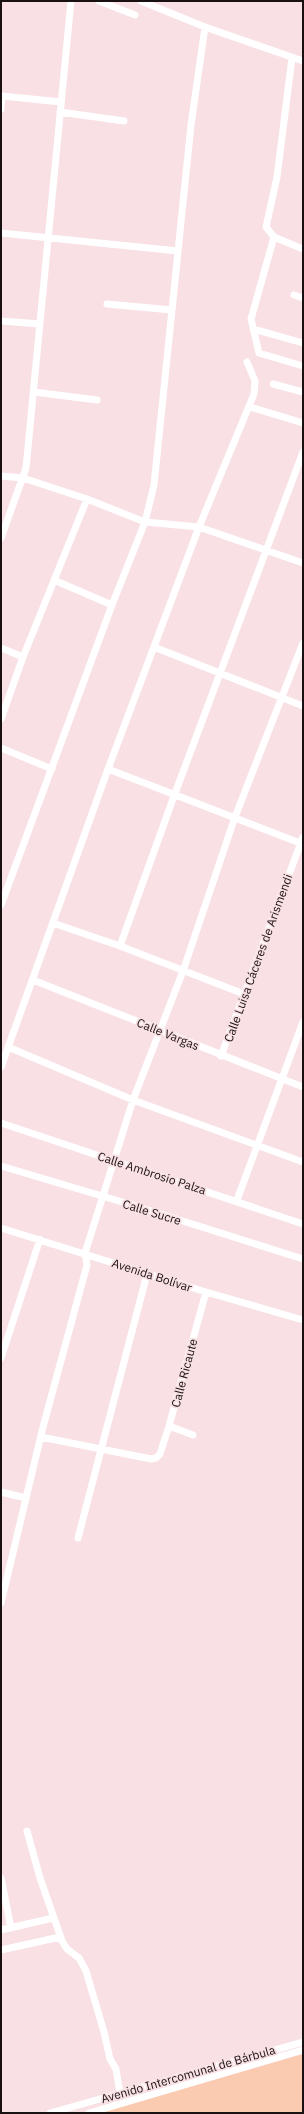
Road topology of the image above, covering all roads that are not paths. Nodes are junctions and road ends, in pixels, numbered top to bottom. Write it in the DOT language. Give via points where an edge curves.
graph roads {
  1 [pos="71,1"];
  2 [pos="99,1"];
  3 [pos="141,1"];
  4 [pos="135,15"];
  5 [pos="205,27"];
  6 [pos="292,58"];
  7 [pos="303,61"];
  8 [pos="61,102"];
  9 [pos="1,109"];
  10 [pos="60,112"];
  11 [pos="124,121"];
  12 [pos="1,233"];
  13 [pos="274,237"];
  14 [pos="49,238"];
  15 [pos="303,249"];
  16 [pos="178,251"];
  17 [pos="294,295"];
  18 [pos="303,298"];
  19 [pos="107,304"];
  20 [pos="172,310"];
  21 [pos="1,321"];
  22 [pos="40,324"];
  23 [pos="254,329"];
  24 [pos="303,343"];
  25 [pos="247,362"];
  26 [pos="303,366"];
  27 [pos="273,384"];
  28 [pos="34,392"];
  29 [pos="303,392"];
  30 [pos="97,400"];
  31 [pos="250,407"];
  32 [pos="303,423"];
  33 [pos="303,452"];
  34 [pos="1,476"];
  35 [pos="23,478"];
  36 [pos="87,499"];
  37 [pos="145,522"];
  38 [pos="199,527"];
  39 [pos="1,538"];
  40 [pos="266,551"];
  41 [pos="303,563"];
  42 [pos="54,580"];
  43 [pos="112,605"];
  44 [pos="303,643"];
  45 [pos="154,647"];
  46 [pos="1,648"];
  47 [pos="23,657"];
  48 [pos="220,673"];
  49 [pos="282,698"];
  50 [pos="303,706"];
  51 [pos="1,719"];
  52 [pos="1,748"];
  53 [pos="52,769"];
  54 [pos="108,769"];
  55 [pos="174,796"];
  56 [pos="235,817"];
  57 [pos="302,840"];
  58 [pos="1,905"];
  59 [pos="53,923"];
  60 [pos="120,946"];
  61 [pos="183,971"];
  62 [pos="33,980"];
  63 [pos="244,994"];
  64 [pos="303,1022"];
  65 [pos="159,1031"];
  66 [pos="8,1047"];
  67 [pos="221,1056"];
  68 [pos="1,1067"];
  69 [pos="282,1079"];
  70 [pos="303,1087"];
  71 [pos="134,1100"];
  72 [pos="1,1123"];
  73 [pos="257,1144"];
  74 [pos="114,1160"];
  75 [pos="303,1162"];
  76 [pos="1,1166"];
  77 [pos="102,1197"];
  78 [pos="237,1200"];
  79 [pos="303,1224"];
  80 [pos="1,1228"];
  81 [pos="40,1239"];
  82 [pos="85,1254"];
  83 [pos="303,1259"];
  84 [pos="147,1274"];
  85 [pos="206,1292"];
  86 [pos="303,1320"];
  87 [pos="1,1358"];
  88 [pos="169,1426"];
  89 [pos="193,1435"];
  90 [pos="41,1437"];
  91 [pos="101,1448"];
  92 [pos="1,1492"];
  93 [pos="26,1498"];
  94 [pos="78,1538"];
  95 [pos="1,1603"];
  96 [pos="27,1831"];
  97 [pos="1,1878"];
  98 [pos="53,1918"];
  99 [pos="11,1928"];
  100 [pos="1,1930"];
  101 [pos="60,1937"];
  102 [pos="1,1950"];
  103 [pos="303,2042"];
  104 [pos="303,2050"];
  105 [pos="120,2093"];
  106 [pos="50,2113"];
  107 [pos="89,2113"];
  1 -- 8 [label="street"];
  2 -- 4 [label="street"];
  3 -- 5 [label="street"];
  5 -- 6 [label="street"];
  5 -- 16 [label="street" via="190,125"];
  6 -- 7 [label="street"];
  6 -- 13 [label="street" via="277,177 266,218 266,227"];
  8 -- 9 [label="street" via="2,96"];
  8 -- 10 [label="street"];
  10 -- 11 [label="street"];
  10 -- 14 [label="street"];
  12 -- 14 [label="street"];
  13 -- 15 [label="street"];
  13 -- 23 [label="street" via="251,319"];
  14 -- 16 [label="street"];
  14 -- 22 [label="street"];
  16 -- 20 [label="street"];
  17 -- 18 [label="street"];
  19 -- 20 [label="street"];
  20 -- 37 [label="street" via="154,485"];
  21 -- 22 [label="street"];
  22 -- 28 [label="street"];
  23 -- 24 [label="street"];
  23 -- 26 [label="street" via="260,353"];
  25 -- 31 [label="street" via="254,381"];
  27 -- 29 [label="street"];
  28 -- 30 [label="street"];
  28 -- 35 [label="street"];
  31 -- 32 [label="street"];
  31 -- 38 [label="street"];
  33 -- 40 [label="street"];
  34 -- 35 [label="street"];
  35 -- 36 [label="street"];
  35 -- 39 [label="street"];
  36 -- 37 [label="street"];
  36 -- 42 [label="street"];
  37 -- 38 [label="street"];
  37 -- 43 [label="street"];
  38 -- 40 [label="street"];
  38 -- 45 [label="street"];
  40 -- 41 [label="street"];
  40 -- 48 [label="street"];
  42 -- 43 [label="street"];
  42 -- 47 [label="street"];
  43 -- 53 [label="street"];
  44 -- 49 [label="street"];
  45 -- 48 [label="street"];
  45 -- 54 [label="street"];
  46 -- 47 [label="street"];
  47 -- 51 [label="street"];
  48 -- 49 [label="street"];
  48 -- 55 [label="street"];
  49 -- 50 [label="street"];
  49 -- 56 [label="street"];
  52 -- 53 [label="street"];
  53 -- 58 [label="street"];
  54 -- 55 [label="street"];
  54 -- 59 [label="street"];
  55 -- 56 [label="street"];
  55 -- 60 [label="street"];
  56 -- 57 [label="street"];
  56 -- 61 [label="street"];
  57 -- 63 [label="street, Calle Luisa Cáceres de Arismendi"];
  59 -- 60 [label="street"];
  59 -- 62 [label="street"];
  60 -- 61 [label="street"];
  61 -- 63 [label="street"];
  61 -- 65 [label="street"];
  62 -- 65 [label="street, Calle Vargas"];
  62 -- 66 [label="street"];
  63 -- 67 [label="street, Calle Luisa Cáceres de Arismendi"];
  64 -- 69 [label="street"];
  65 -- 67 [label="street, Calle Vargas"];
  65 -- 71 [label="street"];
  66 -- 68 [label="street"];
  66 -- 71 [label="street"];
  67 -- 69 [label="street, Calle Vargas"];
  69 -- 70 [label="street, Calle Vargas"];
  69 -- 73 [label="street"];
  71 -- 73 [label="street"];
  71 -- 74 [label="street"];
  72 -- 74 [label="street, Calle Ambrosio Palza"];
  73 -- 75 [label="street"];
  73 -- 78 [label="street"];
  74 -- 77 [label="street"];
  74 -- 78 [label="street, Calle Ambrosio Palza"];
  76 -- 77 [label="street, Calle Sucre"];
  77 -- 82 [label="street"];
  77 -- 83 [label="street, Calle Sucre"];
  78 -- 79 [label="street, Calle Ambrosio Palza"];
  80 -- 81 [label="street, Avenida Bolívar"];
  81 -- 82 [label="street, Avenida Bolívar"];
  81 -- 87 [label="street"];
  82 -- 84 [label="street, Avenida Bolívar"];
  82 -- 90 [label="street" via="87,1265"];
  84 -- 85 [label="street, Avenida Bolívar"];
  84 -- 91 [label="street"];
  85 -- 86 [label="street, Avenida Bolívar"];
  85 -- 88 [label="street, Calle Ricaute"];
  88 -- 89 [label="street"];
  88 -- 91 [label="street, Calle Ricaute" via="160,1454 156,1458"];
  90 -- 91 [label="street"];
  90 -- 93 [label="street"];
  91 -- 94 [label="street"];
  92 -- 93 [label="street"];
  93 -- 95 [label="street"];
  96 -- 98 [label="street"];
  97 -- 99 [label="street"];
  98 -- 99 [label="street"];
  98 -- 101 [label="street"];
  99 -- 100 [label="street"];
  101 -- 102 [label="street"];
  101 -- 105 [label="street" via="67,1949 79,1958 86,1971 110,2059 116,2069"];
  103 -- 105 [label="street, Avenido Intercomunal de Bárbula"];
  104 -- 107 [label="street, Avenido Intercomunal de Bárbula"];
  105 -- 106 [label="street, Avenido Intercomunal de Bárbula"];
}
